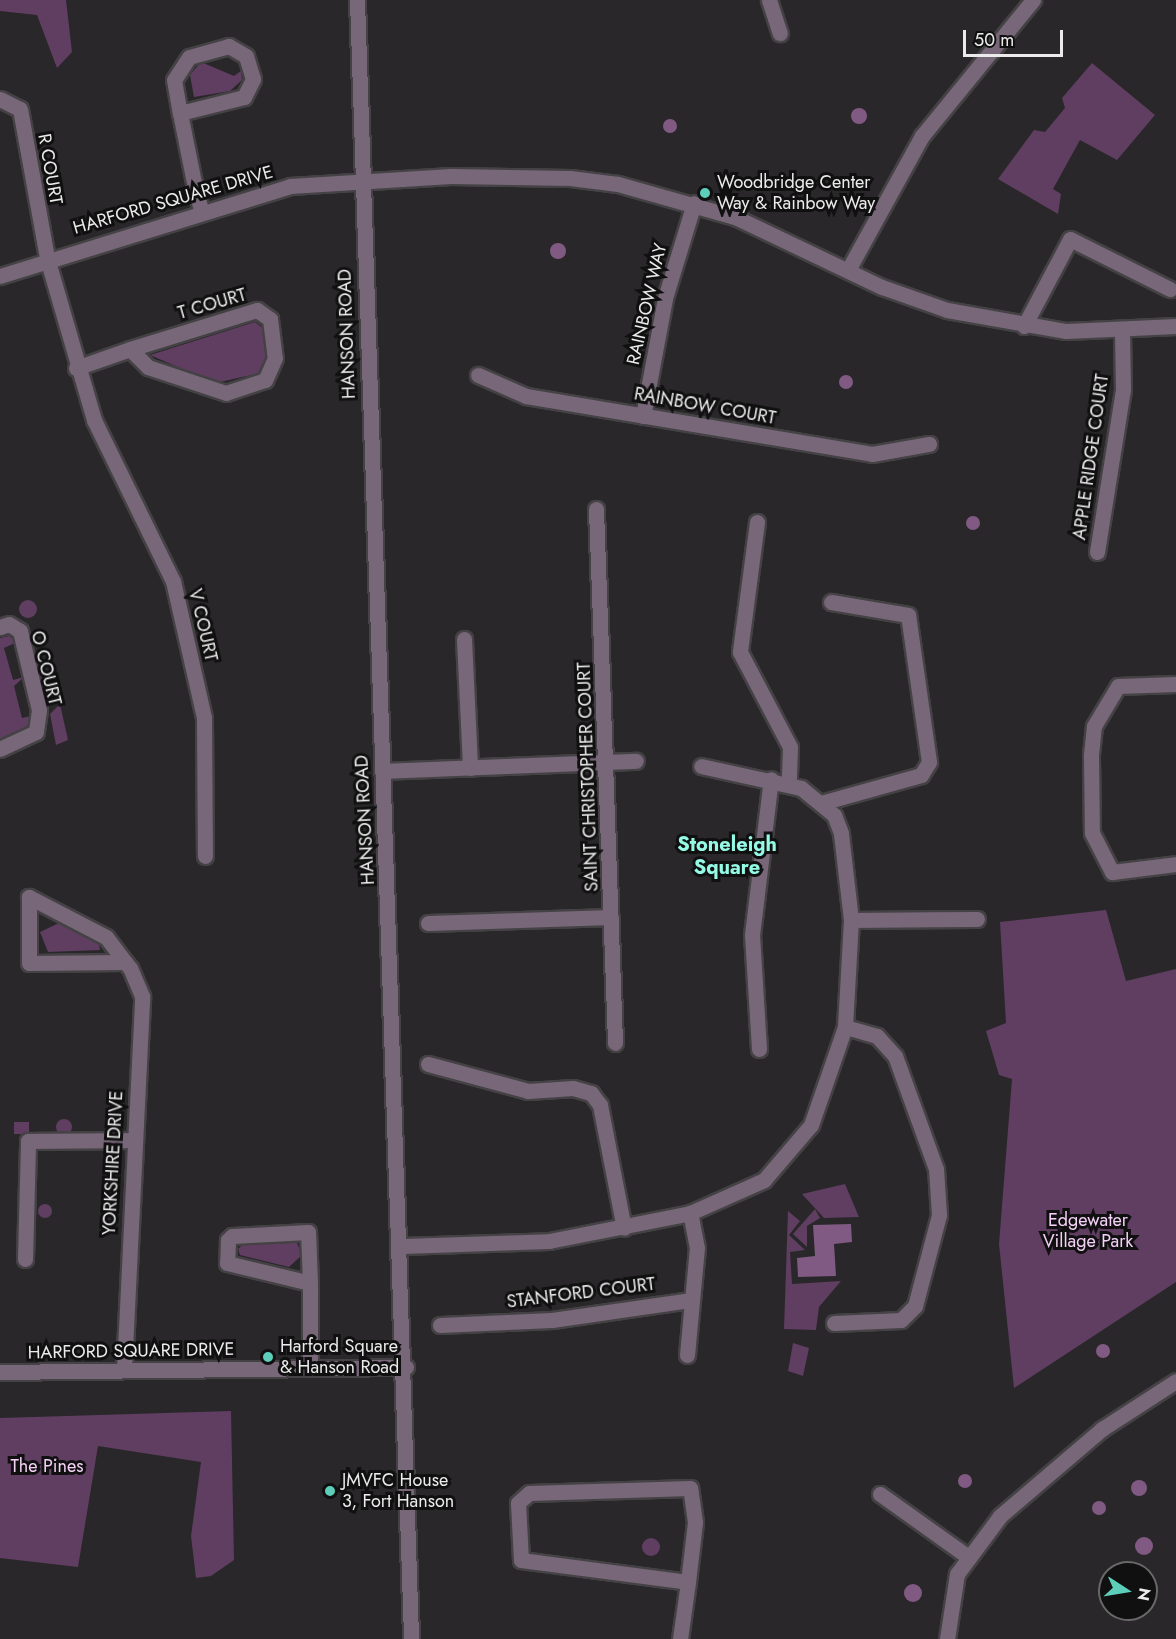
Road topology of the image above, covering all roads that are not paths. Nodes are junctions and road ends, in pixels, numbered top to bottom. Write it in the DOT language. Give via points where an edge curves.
graph roads {
  1 [pos="357,0"];
  2 [pos="770,0"];
  3 [pos="1033,0"];
  4 [pos="780,33"];
  5 [pos="0,99"];
  6 [pos="180,113"];
  7 [pos="361,179"];
  8 [pos="694,203"];
  9 [pos="201,210"];
  10 [pos="47,258"];
  11 [pos="848,270"];
  12 [pos="0,276"];
  13 [pos="1170,289"];
  14 [pos="1024,326"];
  15 [pos="1176,326"];
  16 [pos="1122,331"];
  17 [pos="130,349"];
  18 [pos="76,368"];
  19 [pos="478,375"];
  20 [pos="644,416"];
  21 [pos="928,444"];
  22 [pos="596,509"];
  23 [pos="758,522"];
  24 [pos="1097,552"];
  25 [pos="831,602"];
  26 [pos="0,627"];
  27 [pos="464,639"];
  28 [pos="1176,684"];
  29 [pos="0,748"];
  30 [pos="636,761"];
  31 [pos="609,762"];
  32 [pos="701,766"];
  33 [pos="470,768"];
  34 [pos="382,771"];
  35 [pos="771,778"];
  36 [pos="789,783"];
  37 [pos="821,802"];
  38 [pos="205,856"];
  39 [pos="1176,864"];
  40 [pos="611,916"];
  41 [pos="977,919"];
  42 [pos="851,920"];
  43 [pos="428,924"];
  44 [pos="125,962"];
  45 [pos="845,1027"];
  46 [pos="615,1043"];
  47 [pos="759,1049"];
  48 [pos="428,1064"];
  49 [pos="135,1140"];
  50 [pos="690,1213"];
  51 [pos="624,1228"];
  52 [pos="402,1246"];
  53 [pos="25,1259"];
  54 [pos="310,1283"];
  55 [pos="690,1300"];
  56 [pos="834,1323"];
  57 [pos="440,1325"];
  58 [pos="687,1355"];
  59 [pos="406,1366"];
  60 [pos="310,1368"];
  61 [pos="124,1370"];
  62 [pos="0,1372"];
  63 [pos="1176,1381"];
  64 [pos="880,1494"];
  65 [pos="967,1556"];
  66 [pos="688,1582"];
  67 [pos="411,1639"];
  68 [pos="680,1639"];
  69 [pos="946,1639"];
  1 -- 7 [label="street, HANSON ROAD"];
  2 -- 4 [label="street"];
  3 -- 11 [label="street" via="922,136"];
  5 -- 10 [label="street, R COURT" via="20,109"];
  6 -- 6 [label="street" via="174,80 189,57 230,46 246,56 253,79 244,97"];
  6 -- 9 [label="street"];
  7 -- 8 [label="street, HARFORD SQUARE DRIVE" via="570,178"];
  7 -- 9 [label="street, HARFORD SQUARE DRIVE" via="290,186"];
  7 -- 34 [label="street, HANSON ROAD"];
  8 -- 11 [label="street, HARFORD SQUARE DRIVE" via="777,235"];
  8 -- 20 [label="street, RAINBOW WAY" via="665,298"];
  9 -- 10 [label="street, HARFORD SQUARE DRIVE"];
  10 -- 12 [label="street, HARFORD SQUARE DRIVE"];
  10 -- 18 [label="street, V COURT"];
  11 -- 14 [label="street, HARFORD SQUARE DRIVE" via="916,301"];
  13 -- 14 [label="street" via="1070,239"];
  14 -- 16 [label="street, HARFORD SQUARE DRIVE"];
  15 -- 16 [label="street, HARFORD SQUARE DRIVE"];
  16 -- 24 [label="street, APPLE RIDGE COURT" via="1123,389"];
  17 -- 17 [label="street, T COURT" via="148,367 226,393 265,380 275,358 270,319 262,310"];
  17 -- 18 [label="street, T COURT"];
  18 -- 38 [label="street, V COURT" via="94,420 173,581 204,718"];
  19 -- 20 [label="street, RAINBOW COURT" via="526,396"];
  20 -- 21 [label="street, RAINBOW COURT" via="872,454"];
  22 -- 31 [label="street, SAINT CHRISTOPHER COURT"];
  23 -- 36 [label="street" via="740,652 790,747"];
  25 -- 37 [label="street" via="908,615 929,762 921,775"];
  26 -- 29 [label="street, O COURT" via="9,624 20,631 39,710 36,732"];
  27 -- 33 [label="street"];
  28 -- 39 [label="street" via="1118,686 1094,726 1092,833 1112,872"];
  30 -- 31 [label="street"];
  31 -- 33 [label="street"];
  31 -- 40 [label="street, SAINT CHRISTOPHER COURT"];
  32 -- 35 [label="street"];
  33 -- 34 [label="street"];
  34 -- 52 [label="street, HANSON ROAD"];
  35 -- 36 [label="street"];
  35 -- 47 [label="street" via="752,935"];
  36 -- 37 [label="street"];
  37 -- 42 [label="street" via="841,833"];
  40 -- 43 [label="street"];
  40 -- 46 [label="street, SAINT CHRISTOPHER COURT"];
  41 -- 42 [label="street"];
  42 -- 45 [label="street"];
  44 -- 44 [label="street, YORKSHIRE DRIVE" via="106,937 29,897 29,963"];
  44 -- 49 [label="street, YORKSHIRE DRIVE" via="142,996"];
  45 -- 50 [label="street" via="812,1125 777,1168 735,1195"];
  45 -- 56 [label="street" via="876,1036 895,1056 936,1169 939,1215 915,1306 901,1320"];
  48 -- 51 [label="street" via="528,1091 573,1088 591,1093 600,1105"];
  49 -- 53 [label="street" via="28,1141"];
  49 -- 61 [label="street, YORKSHIRE DRIVE"];
  50 -- 51 [label="street"];
  50 -- 55 [label="street" via="697,1248"];
  51 -- 52 [label="street" via="549,1241"];
  52 -- 59 [label="street, HANSON ROAD"];
  54 -- 54 [label="street" via="308,1232 232,1236 228,1240 227,1263"];
  54 -- 60 [label="street"];
  55 -- 57 [label="street, STANFORD COURT" via="552,1320"];
  55 -- 58 [label="street"];
  59 -- 60 [label="street, HARFORD SQUARE DRIVE"];
  59 -- 67 [label="street, HANSON ROAD"];
  60 -- 61 [label="street, HARFORD SQUARE DRIVE"];
  61 -- 62 [label="street, HARFORD SQUARE DRIVE"];
  63 -- 65 [label="street" via="1060,1462 1000,1516"];
  64 -- 65 [label="street"];
  65 -- 69 [label="street" via="951,1594"];
  66 -- 66 [label="street" via="694,1521 690,1488 529,1493 518,1503 521,1560"];
  66 -- 68 [label="street"];
}
